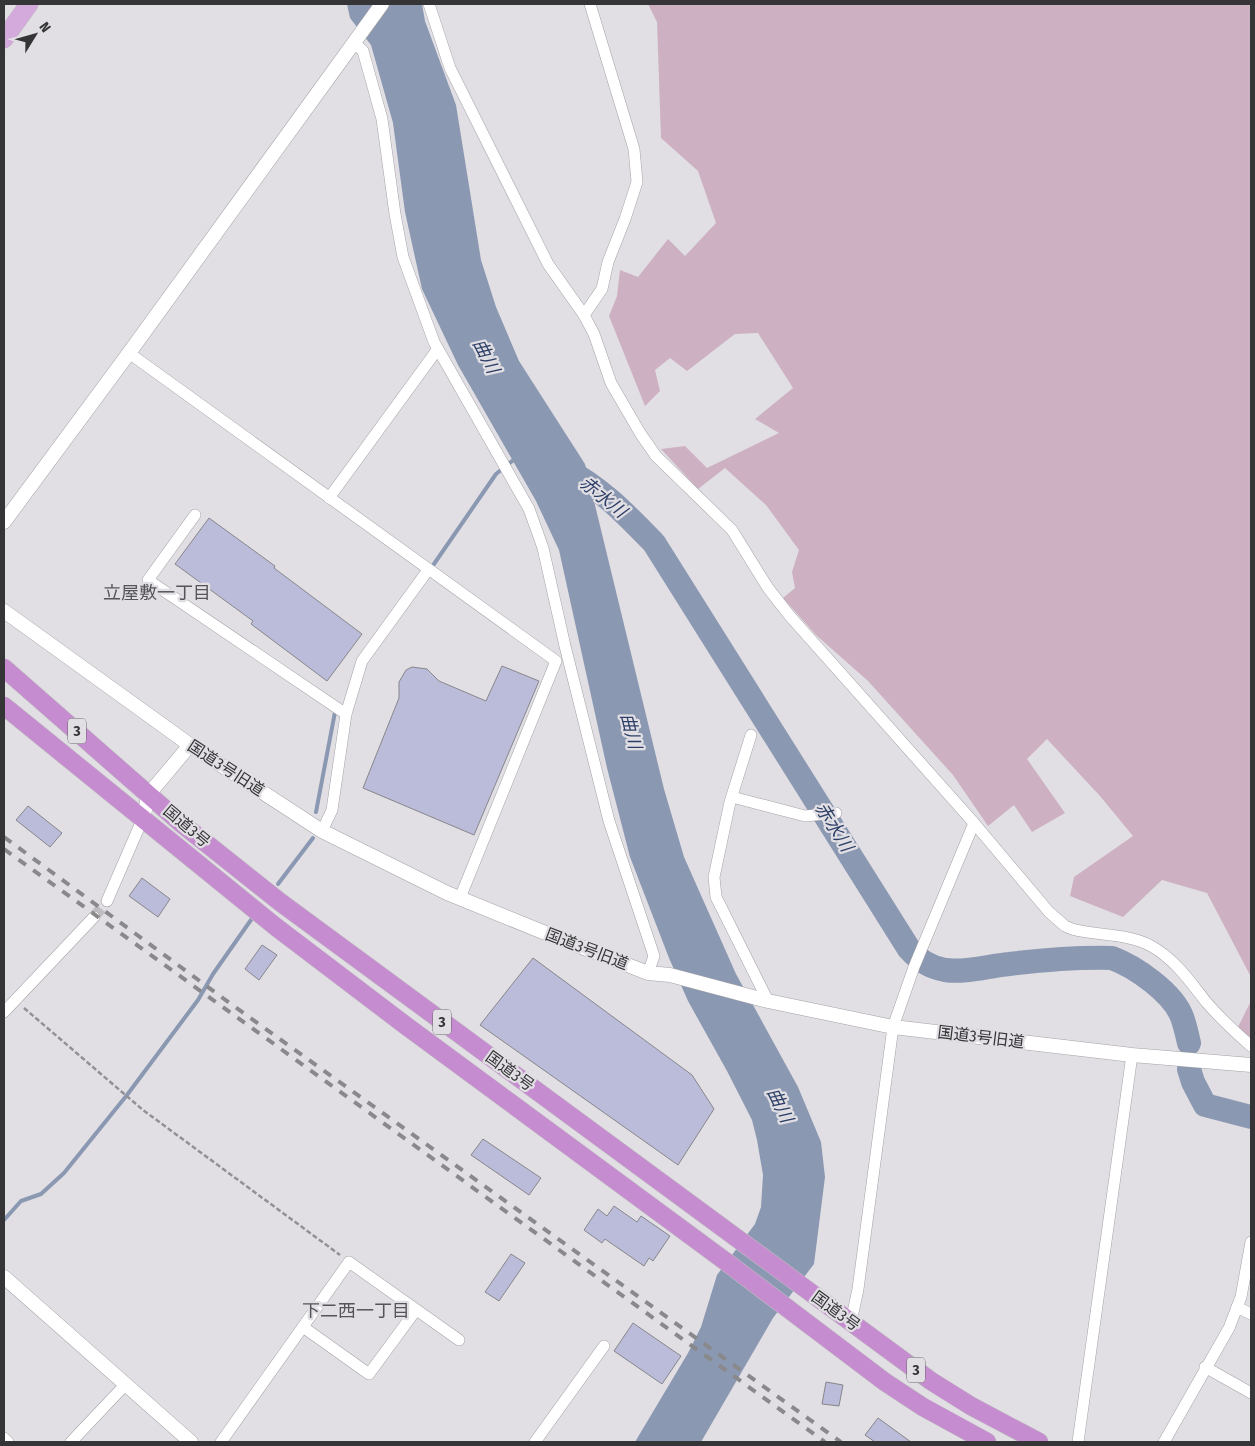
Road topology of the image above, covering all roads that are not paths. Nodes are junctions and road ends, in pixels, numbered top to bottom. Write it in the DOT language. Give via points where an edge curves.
graph roads {
  1 [pos="29,4"];
  2 [pos="382,4"];
  3 [pos="430,4"];
  4 [pos="590,4"];
  5 [pos="4,39"];
  6 [pos="356,40"];
  7 [pos="584,315"];
  8 [pos="438,350"];
  9 [pos="129,353"];
  10 [pos="329,498"];
  11 [pos="195,515"];
  12 [pos="4,522"];
  13 [pos="428,570"];
  14 [pos="4,611"];
  15 [pos="4,662"];
  16 [pos="4,668"];
  17 [pos="18,680"];
  18 [pos="4,706"];
  19 [pos="346,714"];
  20 [pos="4,716"];
  21 [pos="751,735"];
  22 [pos="190,745"];
  23 [pos="59,751"];
  24 [pos="149,794"];
  25 [pos="732,797"];
  26 [pos="836,813"];
  27 [pos="143,818"];
  28 [pos="974,823"];
  29 [pos="322,830"];
  30 [pos="460,898"];
  31 [pos="107,901"];
  32 [pos="94,917"];
  33 [pos="648,973"];
  34 [pos="768,1001"];
  35 [pos="4,1012"];
  36 [pos="893,1027"];
  37 [pos="1251,1046"];
  38 [pos="1132,1055"];
  39 [pos="1251,1065"];
  40 [pos="1251,1242"];
  41 [pos="4,1278"];
  42 [pos="1237,1307"];
  43 [pos="416,1310"];
  44 [pos="1251,1314"];
  45 [pos="851,1322"];
  46 [pos="303,1327"];
  47 [pos="459,1340"];
  48 [pos="604,1346"];
  49 [pos="1206,1367"];
  50 [pos="125,1384"];
  51 [pos="1251,1393"];
  52 [pos="4,1438"];
  53 [pos="8,1442"];
  54 [pos="71,1442"];
  55 [pos="191,1442"];
  56 [pos="221,1442"];
  57 [pos="535,1442"];
  58 [pos="987,1442"];
  59 [pos="1039,1442"];
  60 [pos="1078,1442"];
  61 [pos="1164,1442"];
  1 -- 5 [label="main road"];
  2 -- 6 [label="street"];
  3 -- 7 [label="street" via="450,68 548,264"];
  4 -- 7 [label="street" via="634,149 637,182 608,262 602,289"];
  6 -- 8 [label="street" via="364,51 382,119 403,257"];
  6 -- 9 [label="street"];
  7 -- 28 [label="street" via="611,383 656,456 732,530 789,615"];
  8 -- 10 [label="street"];
  8 -- 33 [label="street" via="529,509 543,548 609,821 654,956"];
  9 -- 10 [label="street"];
  9 -- 12 [label="street"];
  10 -- 13 [label="street"];
  11 -- 19 [label="street" via="148,580"];
  13 -- 19 [label="street" via="362,661"];
  13 -- 30 [label="street" via="556,661"];
  14 -- 22 [label="street, 国道3号旧道"];
  15 -- 17 [label="highway"];
  16 -- 17 [label="highway, 国道3号 / 3"];
  17 -- 24 [label="highway, 国道3号 / 3"];
  18 -- 23 [label="highway, 国道3号 / 3"];
  19 -- 29 [label="street" via="332,810"];
  20 -- 23 [label="highway"];
  21 -- 25 [label="street"];
  22 -- 24 [label="street"];
  22 -- 29 [label="street, 国道3号旧道"];
  23 -- 27 [label="highway, 国道3号 / 3"];
  24 -- 27 [label="street"];
  24 -- 45 [label="highway, 国道3号 / 3" via="280,902"];
  25 -- 26 [label="street" via="805,816"];
  25 -- 34 [label="street" via="714,877 716,897"];
  27 -- 31 [label="street"];
  27 -- 58 [label="highway, 国道3号 / 3" via="405,1025 885,1382"];
  28 -- 36 [label="street"];
  28 -- 37 [label="street" via="1056,919 1072,929 1150,945 1166,956 1228,1026"];
  29 -- 30 [label="street, 国道3号旧道"];
  30 -- 33 [label="street, 国道3号旧道"];
  32 -- 35 [label="street"];
  33 -- 34 [label="street, 国道3号旧道" via="670,975"];
  34 -- 36 [label="street, 国道3号旧道"];
  36 -- 38 [label="street, 国道3号旧道"];
  36 -- 45 [label="street"];
  38 -- 39 [label="street, 国道3号旧道"];
  38 -- 60 [label="street"];
  40 -- 42 [label="street"];
  41 -- 50 [label="street"];
  42 -- 44 [label="street"];
  42 -- 49 [label="street" via="1229,1328"];
  43 -- 46 [label="street" via="369,1374"];
  43 -- 46 [label="street" via="349,1262"];
  43 -- 47 [label="street"];
  45 -- 59 [label="highway, 国道3号 / 3" via="971,1406"];
  46 -- 56 [label="street"];
  48 -- 57 [label="street"];
  49 -- 51 [label="street"];
  49 -- 61 [label="street"];
  50 -- 54 [label="street"];
  50 -- 55 [label="street"];
  52 -- 53 [label="street"];
}
